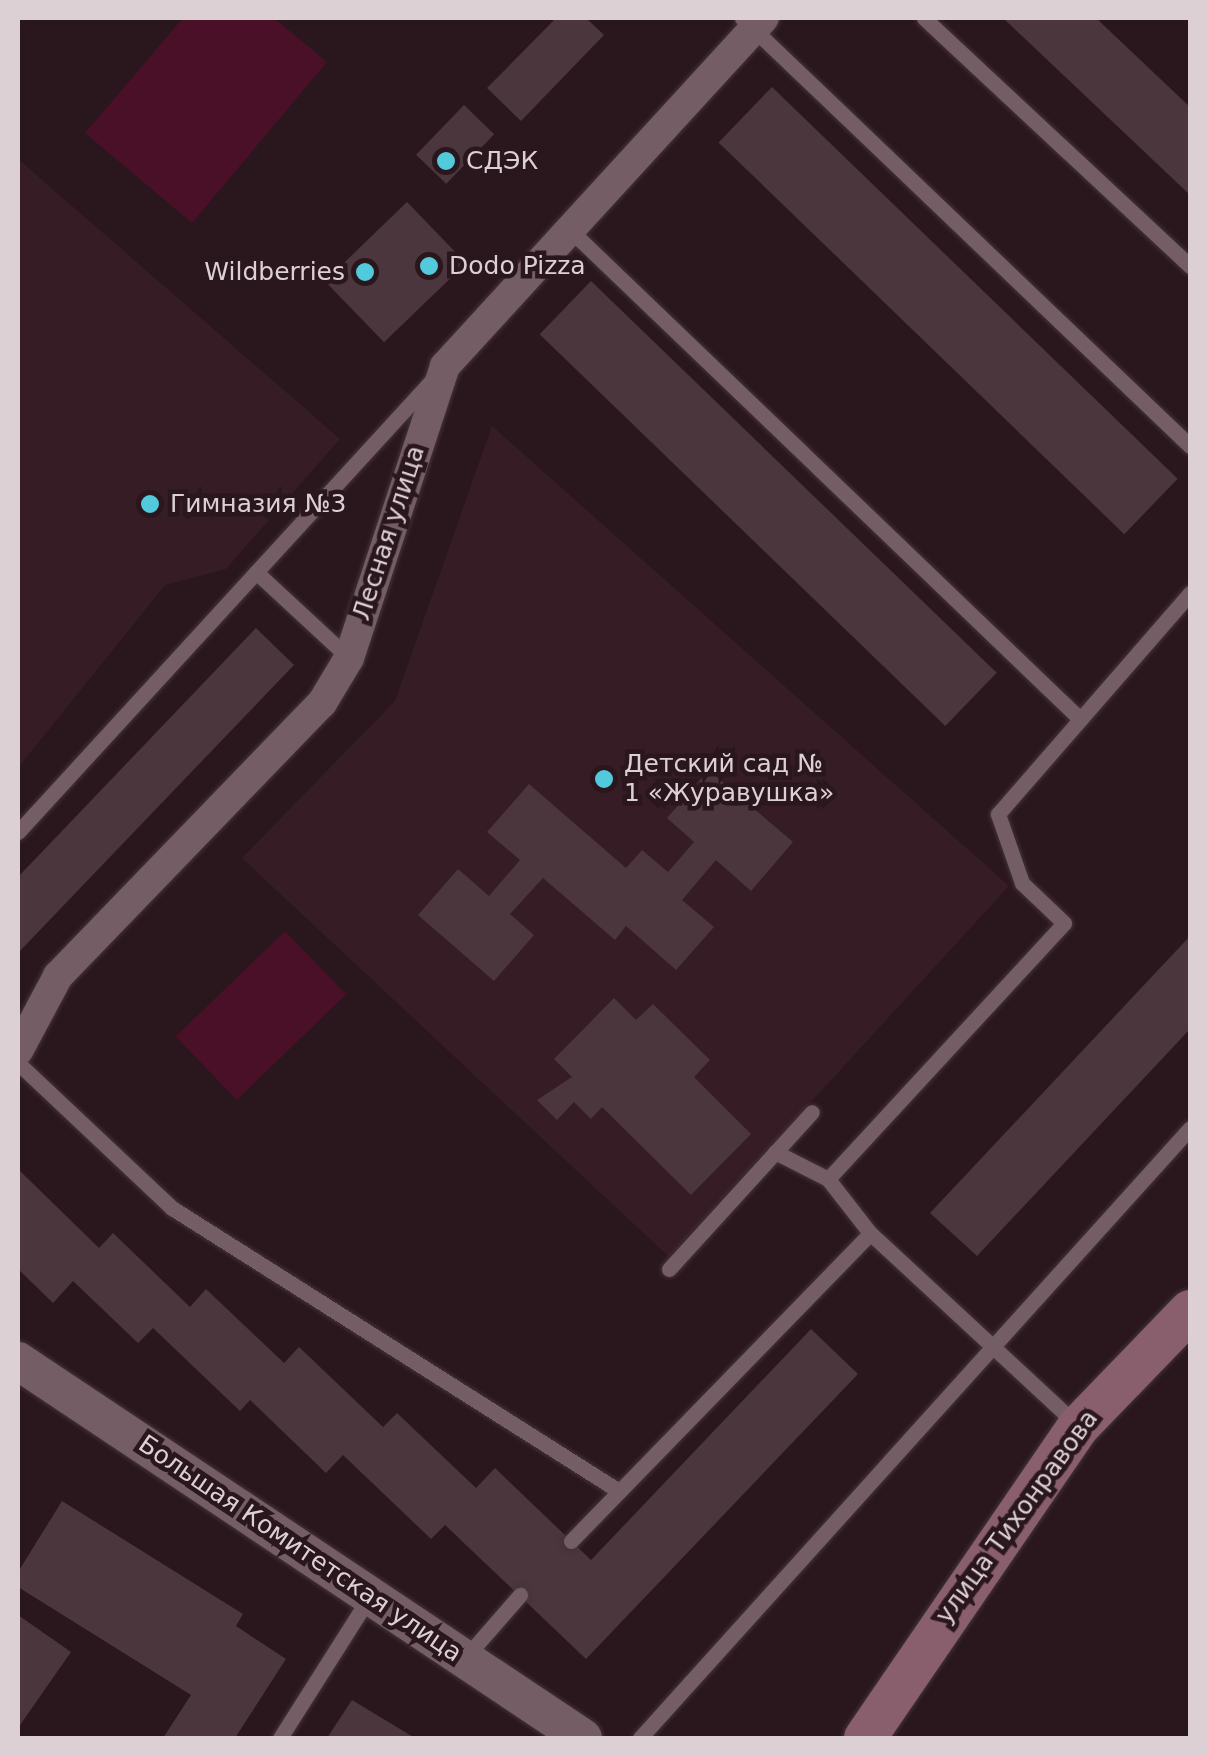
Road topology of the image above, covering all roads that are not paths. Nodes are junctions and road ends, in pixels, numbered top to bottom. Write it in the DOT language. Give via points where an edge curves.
graph roads {
  1 [pos="924,18"];
  2 [pos="753,21"];
  3 [pos="567,227"];
  4 [pos="1190,266"];
  5 [pos="445,366"];
  6 [pos="1190,446"];
  7 [pos="256,572"];
  8 [pos="1190,594"];
  9 [pos="349,658"];
  10 [pos="1080,719"];
  11 [pos="18,832"];
  12 [pos="21,1033"];
  13 [pos="18,1063"];
  14 [pos="812,1112"];
  15 [pos="1190,1128"];
  16 [pos="775,1152"];
  17 [pos="828,1180"];
  18 [pos="870,1233"];
  19 [pos="669,1268"];
  20 [pos="1190,1311"];
  21 [pos="993,1347"];
  22 [pos="18,1361"];
  23 [pos="1079,1426"];
  24 [pos="620,1491"];
  25 [pos="572,1541"];
  26 [pos="520,1595"];
  27 [pos="369,1598"];
  28 [pos="465,1658"];
  29 [pos="280,1738"];
  30 [pos="583,1738"];
  31 [pos="640,1738"];
  32 [pos="865,1738"];
  1 -- 4 [label="lane"];
  2 -- 3 [label="street, Лесная улица"];
  2 -- 6 [label="lane"];
  3 -- 5 [label="street, Лесная улица"];
  3 -- 10 [label="lane"];
  5 -- 7 [label="lane"];
  5 -- 9 [label="street, Лесная улица"];
  7 -- 9 [label="lane"];
  7 -- 11 [label="lane"];
  8 -- 10 [label="lane"];
  9 -- 12 [label="street, Лесная улица" via="322,702 58,976"];
  10 -- 17 [label="lane" via="998,814 1022,883 1064,923"];
  13 -- 24 [label="lane" via="172,1208"];
  14 -- 16 [label="lane"];
  15 -- 21 [label="lane"];
  16 -- 17 [label="lane"];
  16 -- 19 [label="lane"];
  17 -- 18 [label="lane"];
  18 -- 21 [label="lane"];
  18 -- 24 [label="lane"];
  20 -- 23 [label="main road, улица Тихонравова"];
  21 -- 23 [label="lane"];
  21 -- 31 [label="lane"];
  22 -- 27 [label="street, Большая Комитетская улица"];
  23 -- 32 [label="main road, улица Тихонравова"];
  24 -- 25 [label="lane"];
  26 -- 28 [label="lane"];
  27 -- 28 [label="street, Большая Комитетская улица"];
  27 -- 29 [label="lane"];
  28 -- 30 [label="street, Большая Комитетская улица"];
}
